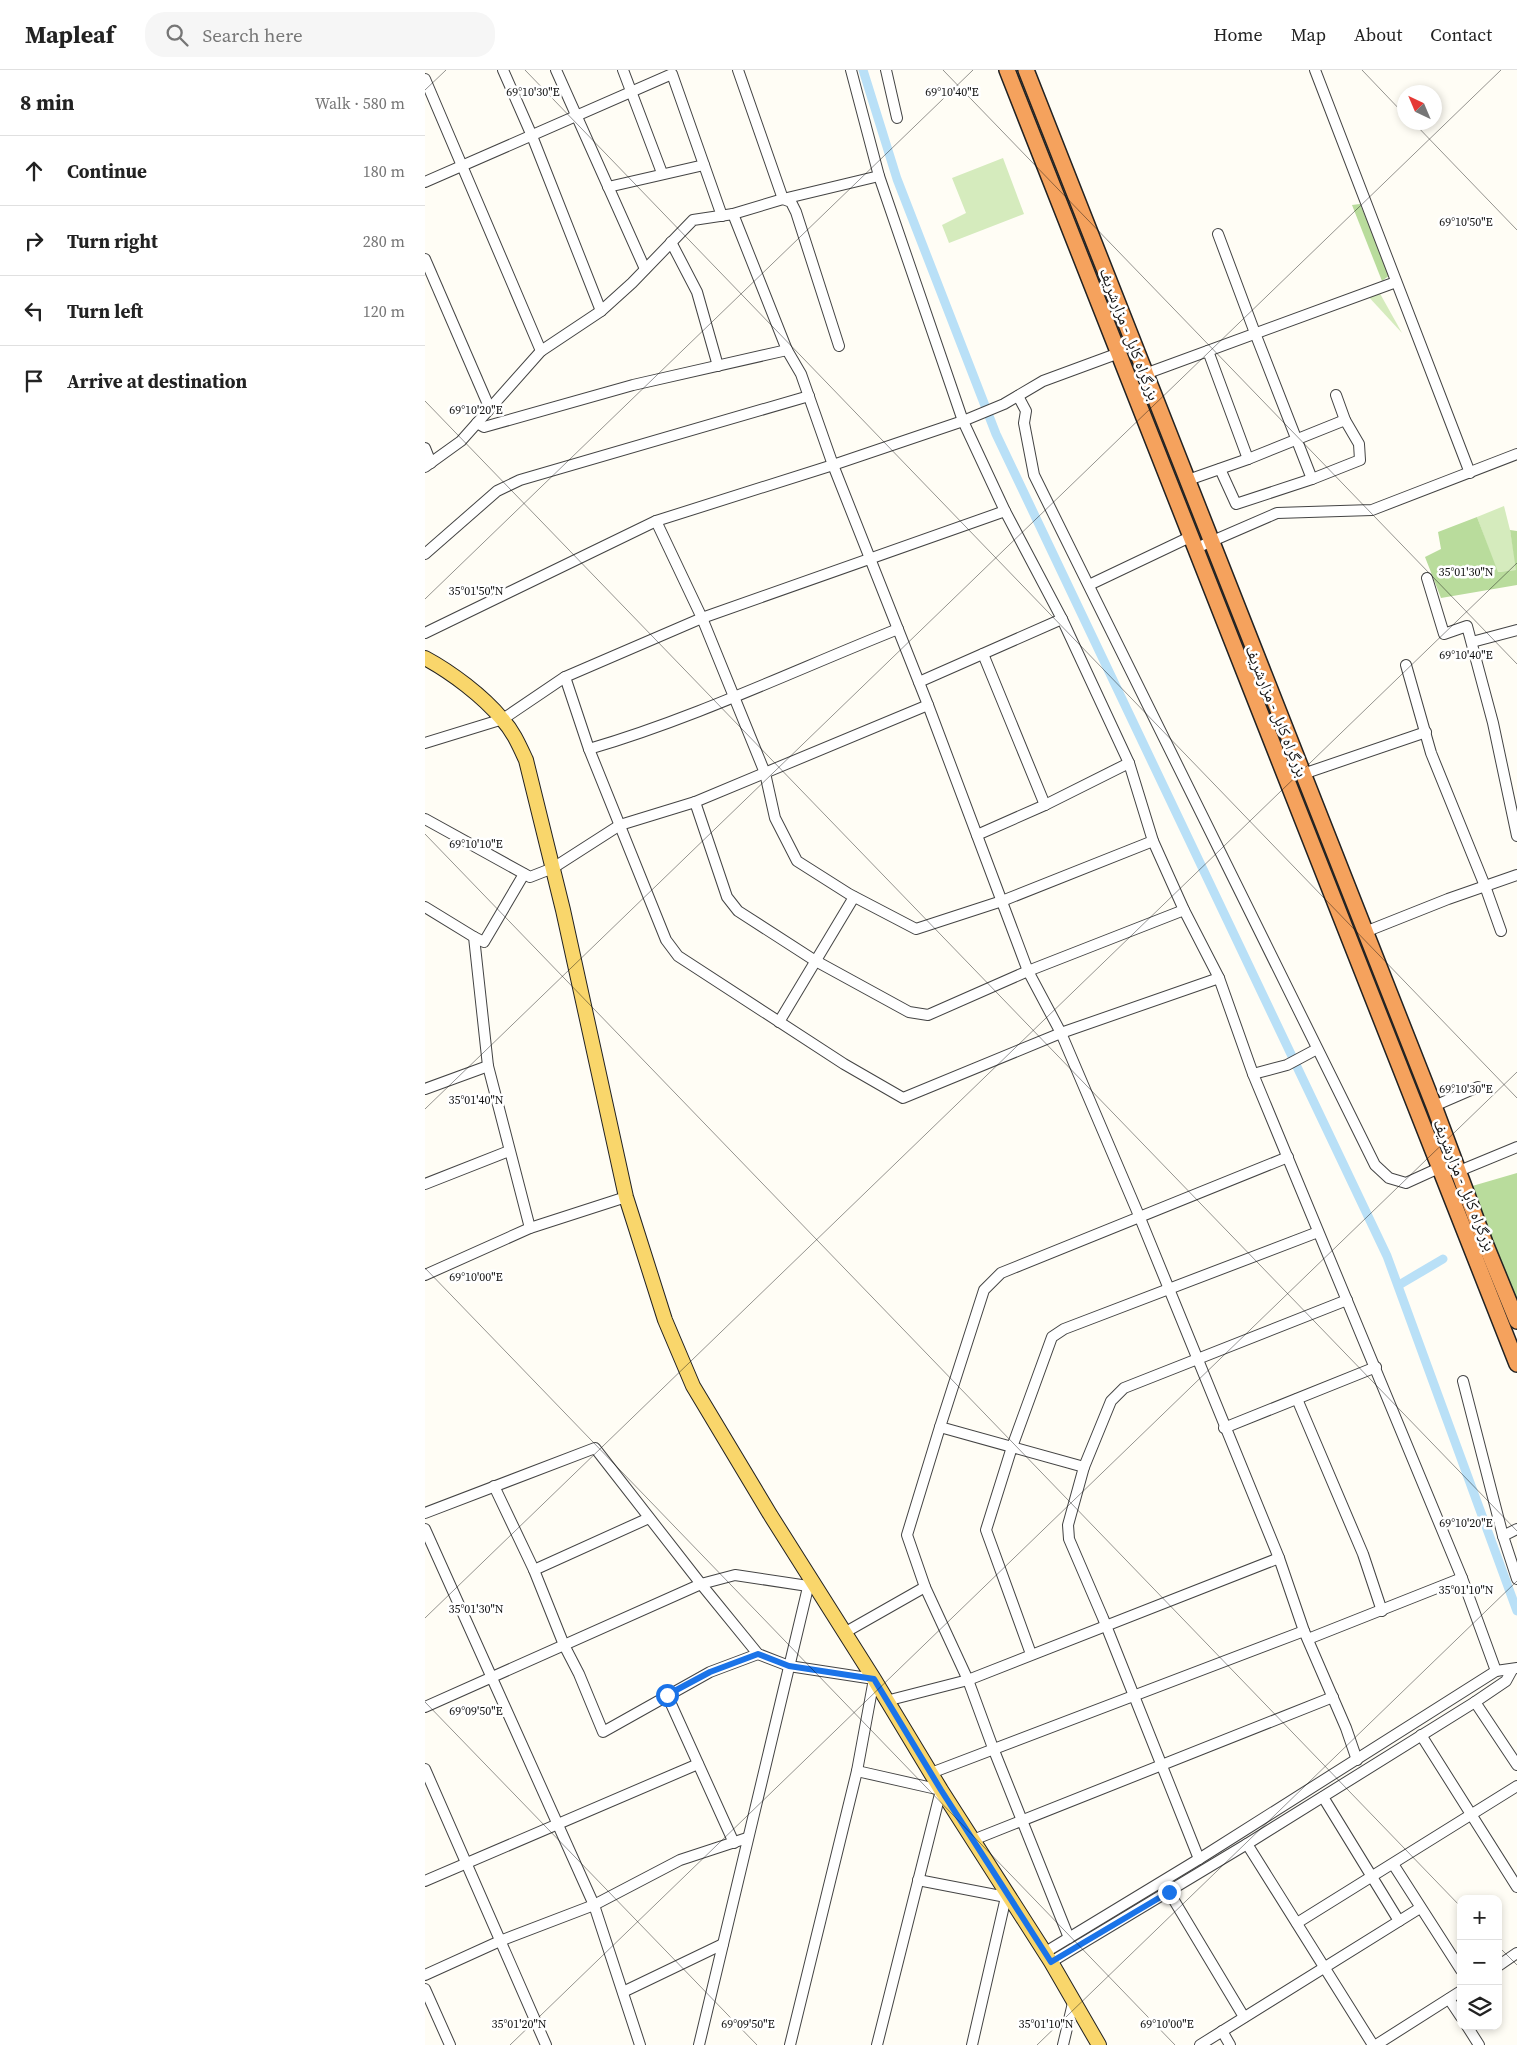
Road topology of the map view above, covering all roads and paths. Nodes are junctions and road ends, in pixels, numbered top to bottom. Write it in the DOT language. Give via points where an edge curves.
graph roads {
  1 [pos="503,70"];
  2 [pos="556,70"];
  3 [pos="623,70"];
  4 [pos="738,70"];
  5 [pos="851,70"];
  6 [pos="886,70"];
  7 [pos="1007,70"];
  8 [pos="1026,70"];
  9 [pos="1315,70"];
  10 [pos="425,79"];
  11 [pos="632,92"];
  12 [pos="575,116"];
  13 [pos="897,118"];
  14 [pos="532,136"];
  15 [pos="704,165"];
  16 [pos="462,166"];
  17 [pos="662,173"];
  18 [pos="879,176"];
  19 [pos="425,182"];
  20 [pos="608,188"];
  21 [pos="783,199"];
  22 [pos="733,214"];
  23 [pos="722,216"];
  24 [pos="1218,234"];
  25 [pos="671,242"];
  26 [pos="425,258"];
  27 [pos="645,269"];
  28 [pos="1396,282"];
  29 [pos="601,311"];
  30 [pos="1255,334"];
  31 [pos="839,346"];
  32 [pos="787,350"];
  33 [pos="541,351"];
  34 [pos="1208,351"];
  35 [pos="1119,353"];
  36 [pos="718,366"];
  37 [pos="1145,374"];
  38 [pos="1336,395"];
  39 [pos="809,396"];
  40 [pos="1018,396"];
  41 [pos="490,409"];
  42 [pos="1345,420"];
  43 [pos="963,421"];
  44 [pos="477,423"];
  45 [pos="1298,439"];
  46 [pos="425,448"];
  47 [pos="1517,454"];
  48 [pos="1248,459"];
  49 [pos="833,465"];
  50 [pos="428,466"];
  51 [pos="1220,469"];
  52 [pos="1470,473"];
  53 [pos="1313,479"];
  54 [pos="1188,480"];
  55 [pos="1005,511"];
  56 [pos="655,521"];
  57 [pos="1211,542"];
  58 [pos="1192,543"];
  59 [pos="425,554"];
  60 [pos="870,558"];
  61 [pos="1427,578"];
  62 [pos="1089,585"];
  63 [pos="702,618"];
  64 [pos="1061,619"];
  65 [pos="897,629"];
  66 [pos="1517,630"];
  67 [pos="425,633"];
  68 [pos="1472,642"];
  69 [pos="983,654"];
  70 [pos="425,658"];
  71 [pos="1406,665"];
  72 [pos="565,677"];
  73 [pos="919,682"];
  74 [pos="733,697"];
  75 [pos="928,705"];
  76 [pos="503,719"];
  77 [pos="1426,732"];
  78 [pos="425,743"];
  79 [pos="589,749"];
  80 [pos="1129,762"];
  81 [pos="765,773"];
  82 [pos="1303,774"];
  83 [pos="695,802"];
  84 [pos="1045,805"];
  85 [pos="425,819"];
  86 [pos="620,825"];
  87 [pos="977,835"];
  88 [pos="1517,836"];
  89 [pos="1153,841"];
  90 [pos="553,868"];
  91 [pos="524,874"];
  92 [pos="1517,875"];
  93 [pos="1485,886"];
  94 [pos="854,897"];
  95 [pos="1002,901"];
  96 [pos="425,907"];
  97 [pos="1184,910"];
  98 [pos="1501,931"];
  99 [pos="1365,932"];
  100 [pos="474,937"];
  101 [pos="814,960"];
  102 [pos="1028,971"];
  103 [pos="1219,978"];
  104 [pos="779,1022"];
  105 [pos="1061,1033"];
  106 [pos="1317,1049"];
  107 [pos="487,1066"];
  108 [pos="1253,1074"];
  109 [pos="1478,1087"];
  110 [pos="425,1089"];
  111 [pos="1434,1106"];
  112 [pos="1517,1146"];
  113 [pos="509,1151"];
  114 [pos="1288,1157"];
  115 [pos="1439,1168"];
  116 [pos="1459,1171"];
  117 [pos="425,1184"];
  118 [pos="626,1197"];
  119 [pos="1140,1218"];
  120 [pos="530,1228"];
  121 [pos="1318,1232"];
  122 [pos="425,1275"];
  123 [pos="1168,1290"];
  124 [pos="1347,1300"];
  125 [pos="1517,1321"];
  126 [pos="1196,1359"];
  127 [pos="1517,1364"];
  128 [pos="1376,1367"];
  129 [pos="1463,1382"];
  130 [pos="1297,1399"];
  131 [pos="940,1428"];
  132 [pos="1224,1428"];
  133 [pos="1012,1447"];
  134 [pos="1084,1467"];
  135 [pos="494,1486"];
  136 [pos="425,1513"];
  137 [pos="649,1518"];
  138 [pos="425,1529"];
  139 [pos="1517,1529"];
  140 [pos="1503,1536"];
  141 [pos="1279,1558"];
  142 [pos="534,1570"];
  143 [pos="1462,1578"];
  144 [pos="1517,1579"];
  145 [pos="809,1582"];
  146 [pos="701,1584"];
  147 [pos="925,1587"];
  148 [pos="1382,1611"];
  149 [pos="1106,1626"];
  150 [pos="844,1633"];
  151 [pos="1306,1635"];
  152 [pos="564,1644"];
  153 [pos="758,1654"];
  154 [pos="1031,1654"];
  155 [pos="789,1666"];
  156 [pos="1515,1669"];
  157 [pos="1496,1671"];
  158 [pos="491,1677"];
  159 [pos="874,1679"];
  160 [pos="968,1680"];
  161 [pos="667,1695"];
  162 [pos="1134,1696"];
  163 [pos="1333,1697"];
  164 [pos="886,1701"];
  165 [pos="1475,1702"];
  166 [pos="425,1707"];
  167 [pos="1421,1735"];
  168 [pos="993,1748"];
  169 [pos="1357,1760"];
  170 [pos="698,1764"];
  171 [pos="1162,1764"];
  172 [pos="1517,1765"];
  173 [pos="425,1768"];
  174 [pos="857,1771"];
  175 [pos="931,1773"];
  176 [pos="1517,1786"];
  177 [pos="941,1790"];
  178 [pos="1323,1797"];
  179 [pos="1471,1814"];
  180 [pos="1022,1821"];
  181 [pos="557,1823"];
  182 [pos="747,1838"];
  183 [pos="973,1840"];
  184 [pos="734,1844"];
  185 [pos="1247,1844"];
  186 [pos="1199,1859"];
  187 [pos="1393,1864"];
  188 [pos="466,1865"];
  189 [pos="1373,1877"];
  190 [pos="918,1880"];
  191 [pos="425,1881"];
  192 [pos="1517,1886"];
  193 [pos="1169,1892"];
  194 [pos="1007,1896"];
  195 [pos="594,1905"];
  196 [pos="1420,1908"];
  197 [pos="1399,1921"];
  198 [pos="1297,1923"];
  199 [pos="1069,1938"];
  200 [pos="500,1941"];
  201 [pos="723,1944"];
  202 [pos="1517,1953"];
  203 [pos="1047,1957"];
  204 [pos="1502,1963"];
  205 [pos="1457,1964"];
  206 [pos="1324,1967"];
  207 [pos="425,1976"];
  208 [pos="425,1989"];
  209 [pos="623,1992"];
  210 [pos="1457,1994"];
  211 [pos="1449,1999"];
  212 [pos="1073,2003"];
  213 [pos="1457,2011"];
  214 [pos="1244,2017"];
  215 [pos="1470,2030"];
  216 [pos="1221,2031"];
  217 [pos="449,2045"];
  218 [pos="546,2045"];
  219 [pos="640,2045"];
  220 [pos="699,2045"];
  221 [pos="790,2045"];
  222 [pos="877,2045"];
  223 [pos="971,2045"];
  224 [pos="1063,2045"];
  225 [pos="1099,2045"];
  226 [pos="1200,2045"];
  227 [pos="1230,2045"];
  228 [pos="1374,2045"];
  229 [pos="1479,2045"];
  1 -- 14 [label="street"];
  2 -- 12 [label="street"];
  3 -- 11 [label="street"];
  4 -- 21 [label="street"];
  5 -- 18 [label="street"];
  6 -- 13 [label="street"];
  7 -- 35 [label="highway, بزرگراه کابل - مزارشریف"];
  8 -- 37 [label="highway, بزرگراه کابل - مزارشریف"];
  9 -- 28 [label="street"];
  10 -- 16 [label="street"];
  11 -- 12 [label="street"];
  11 -- 15 [label="street" via="672,74"];
  11 -- 17 [label="street"];
  12 -- 14 [label="street"];
  12 -- 20 [label="street"];
  14 -- 16 [label="street"];
  14 -- 29 [label="street"];
  15 -- 17 [label="street"];
  15 -- 23 [label="street"];
  16 -- 19 [label="street"];
  16 -- 33 [label="street"];
  17 -- 20 [label="street"];
  18 -- 21 [label="street"];
  18 -- 43 [label="street"];
  20 -- 27 [label="street"];
  21 -- 22 [label="street"];
  21 -- 31 [label="street" via="791,202 795,212"];
  22 -- 23 [label="street"];
  22 -- 32 [label="street"];
  23 -- 25 [label="street" via="693,220"];
  24 -- 30 [label="street"];
  25 -- 27 [label="street"];
  25 -- 36 [label="street" via="697,292"];
  26 -- 41 [label="street"];
  27 -- 29 [label="street"];
  28 -- 30 [label="street"];
  28 -- 52 [label="street"];
  29 -- 33 [label="street"];
  30 -- 34 [label="street"];
  30 -- 45 [label="street"];
  32 -- 36 [label="street"];
  32 -- 39 [label="street"];
  33 -- 41 [label="street"];
  34 -- 37 [label="street"];
  34 -- 48 [label="street"];
  35 -- 40 [label="street" via="1043,381"];
  35 -- 58 [label="highway, بزرگراه کابل - مزارشریف"];
  36 -- 44 [label="street" via="633,385 484,427"];
  37 -- 54 [label="highway, بزرگراه کابل - مزارشریف"];
  38 -- 42 [label="street"];
  39 -- 49 [label="street"];
  39 -- 59 [label="street" via="521,480 497,491"];
  40 -- 43 [label="street"];
  40 -- 62 [label="street" via="1026,411 1024,423 1035,475"];
  41 -- 44 [label="street"];
  42 -- 45 [label="street"];
  42 -- 53 [label="street" via="1359,444 1361,460"];
  43 -- 49 [label="street"];
  43 -- 55 [label="street"];
  44 -- 50 [label="street" via="461,441"];
  45 -- 48 [label="street"];
  45 -- 53 [label="street"];
  46 -- 50 [label="street"];
  47 -- 52 [label="street"];
  48 -- 51 [label="street"];
  49 -- 56 [label="street"];
  49 -- 60 [label="street"];
  51 -- 53 [label="street" via="1235,504"];
  51 -- 54 [label="street"];
  52 -- 57 [label="street" via="1373,510 1277,513"];
  54 -- 57 [label="highway, بزرگراه کابل - مزارشریف"];
  55 -- 60 [label="street"];
  55 -- 64 [label="street"];
  56 -- 63 [label="street"];
  56 -- 67 [label="street"];
  57 -- 58 [label="street"];
  57 -- 82 [label="highway, بزرگراه کابل - مزارشریف"];
  58 -- 62 [label="street"];
  58 -- 115 [label="highway, بزرگراه کابل - مزارشریف"];
  60 -- 63 [label="street"];
  60 -- 65 [label="street"];
  61 -- 68 [label="street" via="1444,634 1467,626"];
  62 -- 106 [label="street"];
  63 -- 72 [label="street"];
  63 -- 74 [label="street"];
  64 -- 69 [label="street"];
  64 -- 80 [label="street"];
  65 -- 73 [label="street"];
  65 -- 74 [label="street"];
  66 -- 68 [label="street"];
  68 -- 88 [label="street"];
  69 -- 73 [label="street"];
  69 -- 84 [label="street"];
  70 -- 76 [label="main road"];
  71 -- 77 [label="street"];
  72 -- 76 [label="street"];
  72 -- 79 [label="street"];
  73 -- 75 [label="street"];
  74 -- 79 [label="street" via="631,737"];
  74 -- 81 [label="street"];
  75 -- 81 [label="street"];
  75 -- 87 [label="street"];
  76 -- 78 [label="street"];
  76 -- 90 [label="main road" via="526,760"];
  77 -- 82 [label="street"];
  77 -- 93 [label="street" via="1431,753"];
  79 -- 86 [label="street"];
  80 -- 84 [label="street"];
  80 -- 89 [label="street"];
  81 -- 83 [label="street"];
  81 -- 94 [label="street" via="775,818 797,861"];
  82 -- 99 [label="highway, بزرگراه کابل - مزارشریف"];
  83 -- 86 [label="street"];
  83 -- 101 [label="street" via="727,897 738,911"];
  84 -- 87 [label="street"];
  85 -- 91 [label="street"];
  86 -- 90 [label="street"];
  86 -- 104 [label="street" via="666,940 678,956"];
  87 -- 95 [label="street"];
  89 -- 95 [label="street"];
  89 -- 97 [label="street"];
  90 -- 91 [label="street" via="530,877"];
  90 -- 118 [label="main road"];
  91 -- 100 [label="street" via="484,942"];
  92 -- 93 [label="street"];
  93 -- 98 [label="street"];
  93 -- 99 [label="street"];
  94 -- 95 [label="street" via="916,929"];
  94 -- 101 [label="street"];
  95 -- 102 [label="street"];
  96 -- 100 [label="street"];
  97 -- 102 [label="street"];
  97 -- 103 [label="street"];
  99 -- 111 [label="highway, بزرگراه کابل - مزارشریف"];
  100 -- 107 [label="street"];
  101 -- 102 [label="street" via="909,1012 928,1015"];
  101 -- 104 [label="street"];
  102 -- 105 [label="street"];
  103 -- 105 [label="street"];
  103 -- 108 [label="street"];
  104 -- 105 [label="street" via="903,1098"];
  105 -- 119 [label="street"];
  106 -- 108 [label="street" via="1287,1066"];
  106 -- 115 [label="street" via="1375,1165 1389,1178 1406,1183"];
  107 -- 110 [label="street"];
  107 -- 113 [label="street"];
  108 -- 114 [label="street"];
  109 -- 111 [label="street"];
  111 -- 116 [label="highway, بزرگراه کابل - مزارشریف"];
  112 -- 116 [label="street"];
  113 -- 117 [label="street"];
  113 -- 120 [label="street"];
  114 -- 119 [label="street"];
  114 -- 121 [label="street"];
  115 -- 116 [label="street"];
  115 -- 127 [label="highway, بزرگراه کابل - مزارشریف"];
  116 -- 125 [label="highway, بزرگراه کابل - مزارشریف"];
  118 -- 120 [label="street"];
  118 -- 145 [label="main road" via="665,1320 693,1386"];
  119 -- 123 [label="street"];
  119 -- 131 [label="street" via="1001,1273 983,1290"];
  120 -- 122 [label="street"];
  121 -- 123 [label="street"];
  121 -- 124 [label="street"];
  123 -- 126 [label="street"];
  123 -- 133 [label="street" via="1064,1329 1052,1337"];
  124 -- 126 [label="street"];
  124 -- 128 [label="street"];
  126 -- 132 [label="street"];
  126 -- 134 [label="street" via="1124,1388 1111,1401"];
  128 -- 130 [label="street"];
  128 -- 143 [label="street"];
  129 -- 140 [label="street"];
  130 -- 132 [label="street"];
  130 -- 148 [label="street" via="1363,1554"];
  131 -- 133 [label="street"];
  131 -- 147 [label="street" via="907,1535"];
  132 -- 141 [label="street"];
  133 -- 134 [label="street"];
  133 -- 154 [label="street" via="986,1530"];
  134 -- 149 [label="street" via="1068,1525 1069,1540"];
  135 -- 136 [label="street"];
  135 -- 137 [label="street" via="595,1448"];
  135 -- 142 [label="street"];
  137 -- 142 [label="street"];
  137 -- 146 [label="street"];
  138 -- 158 [label="street"];
  139 -- 140 [label="street"];
  140 -- 144 [label="street"];
  141 -- 149 [label="street"];
  141 -- 151 [label="street"];
  142 -- 152 [label="street"];
  143 -- 148 [label="street"];
  143 -- 157 [label="street"];
  145 -- 146 [label="street" via="735,1575"];
  145 -- 150 [label="main road"];
  145 -- 155 [label="street"];
  146 -- 152 [label="street"];
  146 -- 153 [label="street"];
  147 -- 150 [label="street"];
  147 -- 160 [label="street"];
  148 -- 151 [label="street"];
  149 -- 154 [label="street"];
  149 -- 162 [label="street"];
  150 -- 159 [label="main road"];
  151 -- 162 [label="street"];
  151 -- 163 [label="street"];
  152 -- 158 [label="street"];
  152 -- 161 [label="street" via="603,1732"];
  153 -- 155 [label="street"];
  153 -- 161 [label="street" via="710,1672"];
  154 -- 160 [label="street"];
  155 -- 159 [label="street"];
  155 -- 182 [label="street"];
  156 -- 157 [label="street"];
  156 -- 165 [label="street" via="1506,1681"];
  157 -- 169 [label="street"];
  158 -- 166 [label="street"];
  158 -- 181 [label="street"];
  159 -- 164 [label="main road"];
  159 -- 174 [label="street"];
  160 -- 164 [label="street"];
  160 -- 168 [label="street"];
  161 -- 170 [label="street"];
  162 -- 168 [label="street"];
  162 -- 171 [label="street"];
  163 -- 169 [label="street"];
  163 -- 171 [label="street"];
  164 -- 175 [label="main road"];
  165 -- 167 [label="street"];
  165 -- 172 [label="street"];
  167 -- 178 [label="street"];
  167 -- 179 [label="street"];
  168 -- 175 [label="street"];
  168 -- 180 [label="street"];
  169 -- 186 [label="street"];
  170 -- 181 [label="street"];
  170 -- 184 [label="street"];
  171 -- 180 [label="street"];
  171 -- 186 [label="street"];
  173 -- 188 [label="street"];
  174 -- 177 [label="street"];
  174 -- 221 [label="street"];
  175 -- 177 [label="main road"];
  176 -- 179 [label="street"];
  177 -- 183 [label="main road"];
  177 -- 190 [label="street"];
  178 -- 185 [label="street"];
  178 -- 189 [label="street"];
  179 -- 187 [label="street"];
  179 -- 192 [label="street"];
  180 -- 183 [label="street"];
  180 -- 199 [label="street"];
  181 -- 188 [label="street"];
  181 -- 195 [label="street"];
  182 -- 184 [label="street"];
  182 -- 201 [label="street"];
  183 -- 194 [label="main road"];
  184 -- 195 [label="street" via="680,1860"];
  185 -- 193 [label="street"];
  185 -- 198 [label="street"];
  186 -- 199 [label="street"];
  187 -- 189 [label="street"];
  187 -- 196 [label="street"];
  188 -- 191 [label="street"];
  188 -- 200 [label="street"];
  189 -- 197 [label="street"];
  189 -- 198 [label="street"];
  190 -- 194 [label="street"];
  190 -- 222 [label="street"];
  193 -- 203 [label="street"];
  193 -- 214 [label="street"];
  194 -- 203 [label="main road"];
  194 -- 223 [label="street"];
  195 -- 200 [label="street"];
  195 -- 209 [label="street"];
  196 -- 197 [label="street"];
  196 -- 205 [label="street"];
  197 -- 206 [label="street"];
  198 -- 206 [label="street"];
  199 -- 203 [label="street"];
  200 -- 207 [label="street"];
  200 -- 218 [label="street"];
  201 -- 209 [label="street"];
  201 -- 220 [label="street"];
  202 -- 204 [label="street"];
  203 -- 212 [label="main road"];
  206 -- 214 [label="street"];
  206 -- 228 [label="street"];
  208 -- 217 [label="street"];
  209 -- 219 [label="street"];
  210 -- 211 [label="street"];
  211 -- 213 [label="street"];
  211 -- 228 [label="street"];
  212 -- 224 [label="street"];
  212 -- 225 [label="main road"];
  214 -- 216 [label="street"];
  215 -- 229 [label="street"];
  216 -- 226 [label="street"];
  216 -- 227 [label="street"];
}
